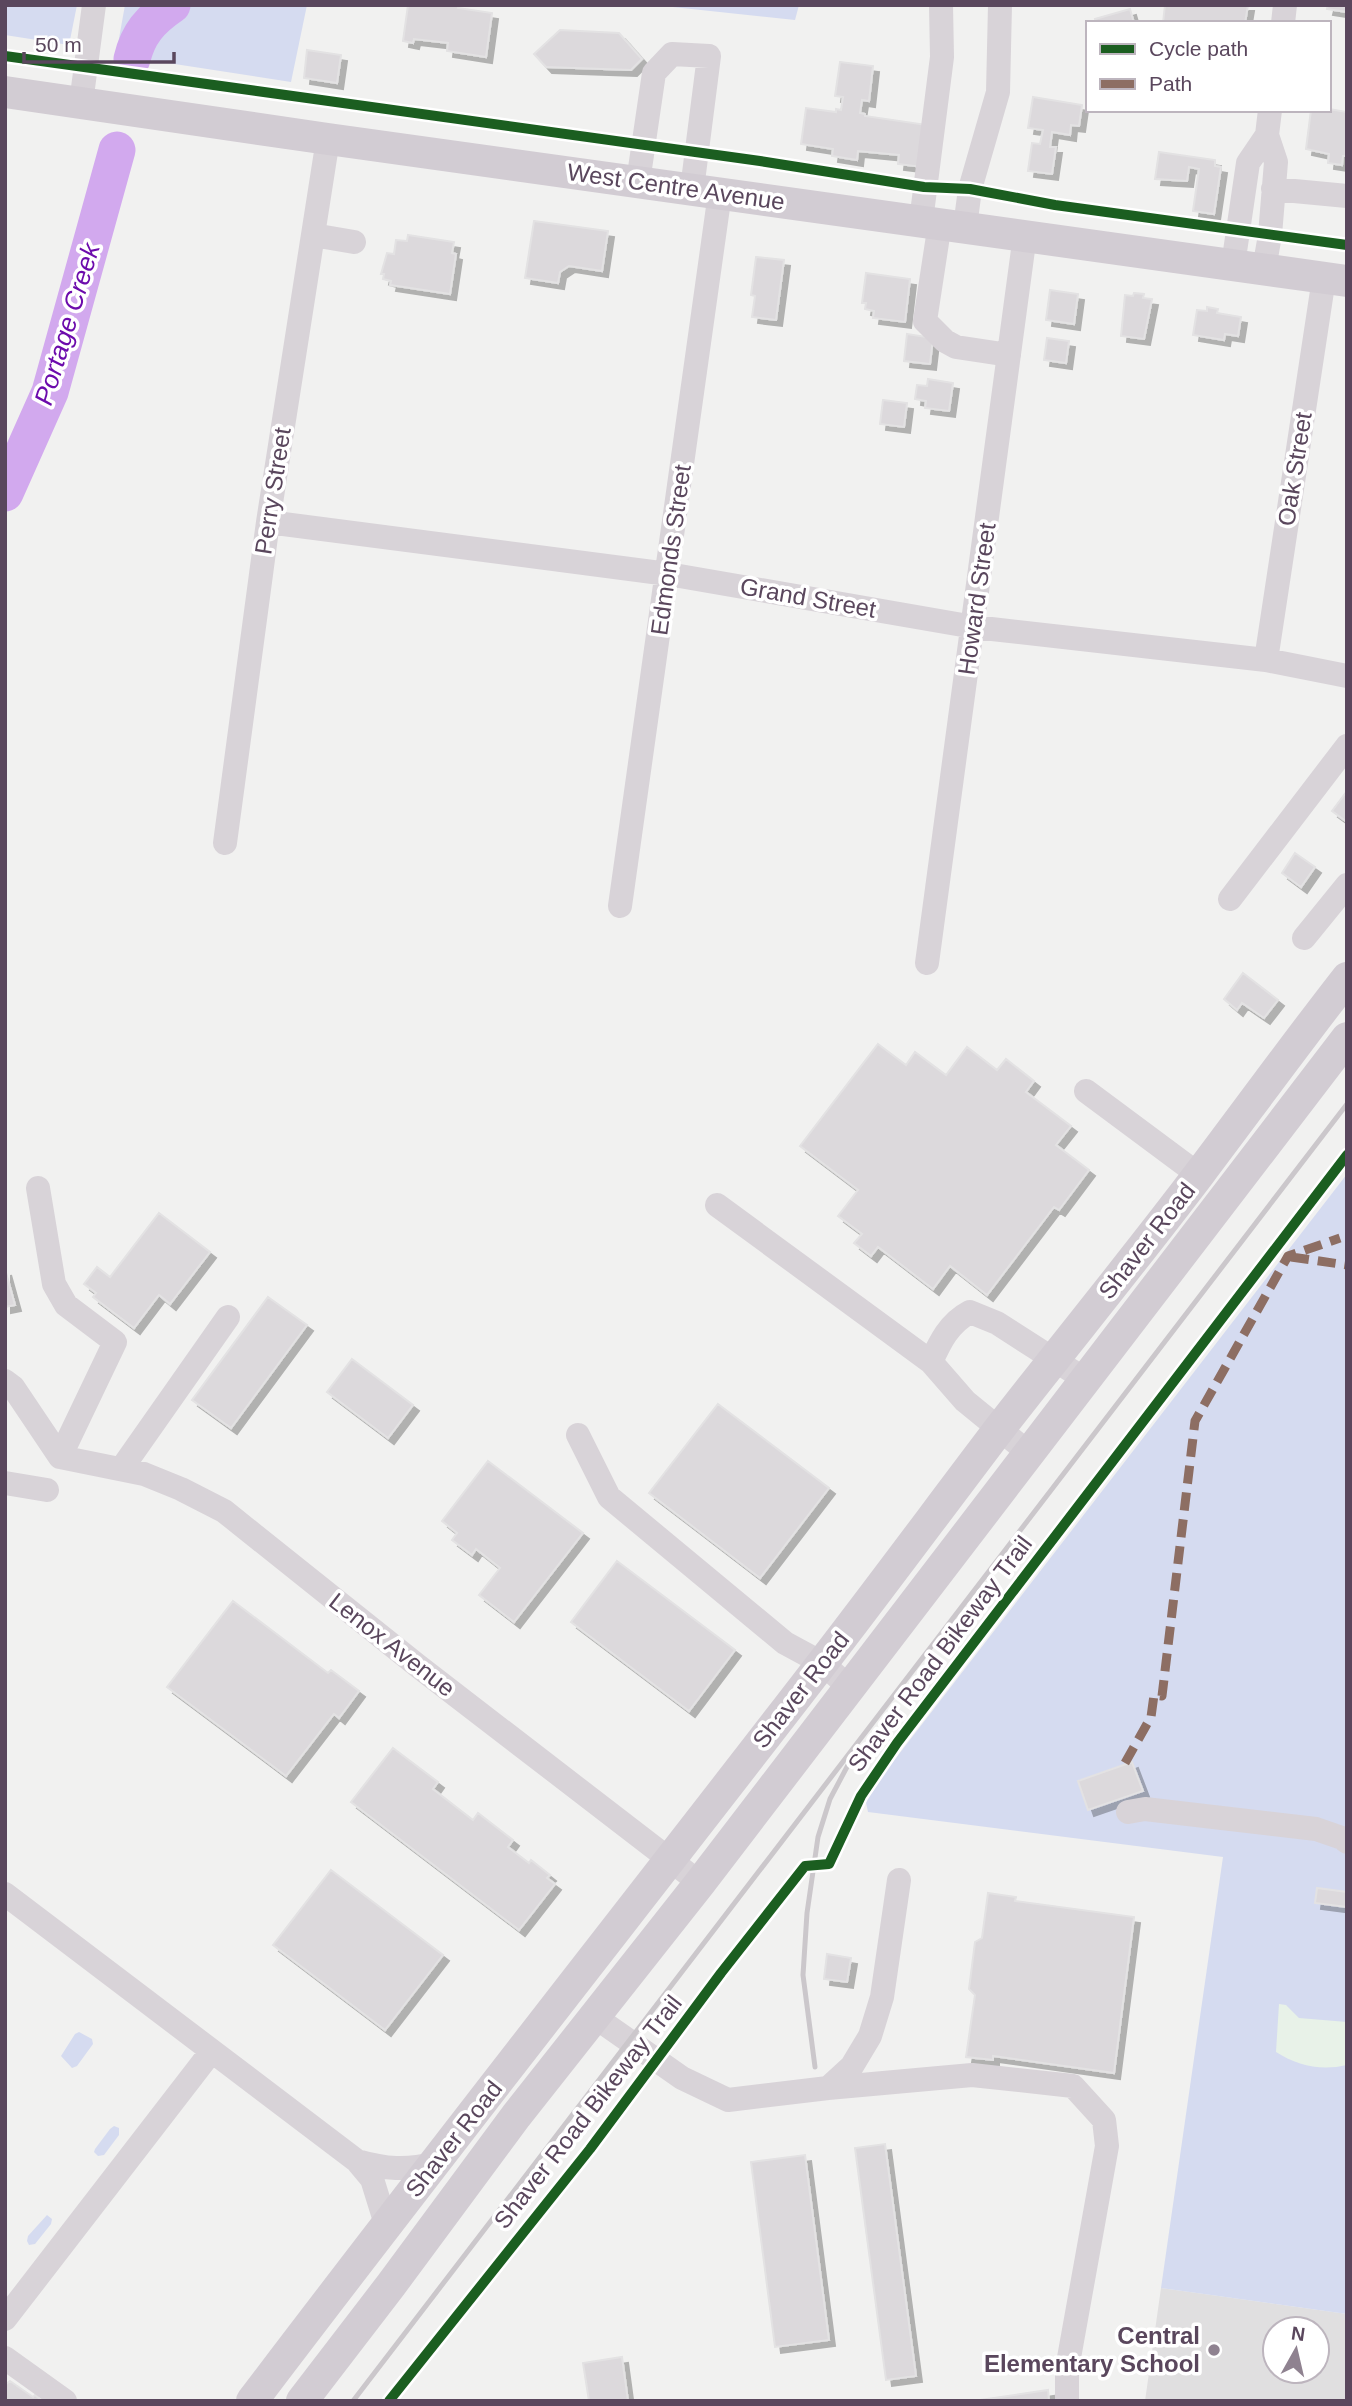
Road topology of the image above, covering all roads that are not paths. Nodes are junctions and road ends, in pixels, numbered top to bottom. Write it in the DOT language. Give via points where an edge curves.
graph roads {
  1 [pos="94,5"];
  2 [pos="941,5"];
  3 [pos="1000,5"];
  4 [pos="5,92"];
  5 [pos="81,103"];
  6 [pos="1269,122"];
  7 [pos="328,139"];
  8 [pos="638,182"];
  9 [pos="1273,189"];
  10 [pos="706,191"];
  11 [pos="1347,196"];
  12 [pos="942,224"];
  13 [pos="1025,235"];
  14 [pos="313,236"];
  15 [pos="354,242"];
  16 [pos="1233,265"];
  17 [pos="1264,269"];
  18 [pos="1336,280"];
  19 [pos="1009,355"];
  20 [pos="268,522"];
  21 [pos="668,574"];
  22 [pos="974,626"];
  23 [pos="1266,660"];
  24 [pos="1347,676"];
  25 [pos="1347,746"];
  26 [pos="225,843"];
  27 [pos="1347,885"];
  28 [pos="1230,899"];
  29 [pos="620,906"];
  30 [pos="1304,938"];
  31 [pos="927,963"];
  32 [pos="1347,978"];
  33 [pos="1347,1038"];
  34 [pos="1086,1091"];
  35 [pos="1199,1175"];
  36 [pos="38,1188"];
  37 [pos="717,1205"];
  38 [pos="228,1317"];
  39 [pos="1054,1360"];
  40 [pos="930,1362"];
  41 [pos="1086,1380"];
  42 [pos="5,1381"];
  43 [pos="1000,1429"];
  44 [pos="578,1435"];
  45 [pos="1030,1454"];
  46 [pos="60,1457"];
  47 [pos="122,1468"];
  48 [pos="5,1483"];
  49 [pos="47,1490"];
  50 [pos="822,1663"];
  51 [pos="850,1688"];
  52 [pos="1128,1812"];
  53 [pos="1347,1842"];
  54 [pos="669,1859"];
  55 [pos="899,1880"];
  56 [pos="700,1883"];
  57 [pos="5,1894"];
  58 [pos="595,2017"];
  59 [pos="211,2052"];
  60 [pos="828,2088"];
  61 [pos="357,2161"];
  62 [pos="435,2163"];
  63 [pos="386,2224"];
  64 [pos="5,2319"];
  65 [pos="5,2358"];
  66 [pos="65,2401"];
  67 [pos="252,2401"];
  68 [pos="302,2401"];
  69 [pos="1067,2401"];
  1 -- 5 [label="street"];
  2 -- 12 [label="street"];
  3 -- 12 [label="street" via="998,92 970,189"];
  4 -- 5 [label="main road, West Centre Avenue"];
  5 -- 7 [label="main road, West Centre Avenue"];
  6 -- 9 [label="street" via="1276,162"];
  6 -- 16 [label="street" via="1248,163"];
  7 -- 8 [label="main road, West Centre Avenue"];
  7 -- 14 [label="street, Perry Street"];
  8 -- 10 [label="main road, West Centre Avenue"];
  8 -- 10 [label="street, Edmonds Street" via="654,73 672,54 709,57"];
  9 -- 11 [label="street"];
  9 -- 17 [label="street"];
  10 -- 12 [label="main road, West Centre Avenue"];
  10 -- 21 [label="street, Edmonds Street"];
  12 -- 13 [label="main road, West Centre Avenue"];
  12 -- 19 [label="street" via="925,321 956,347"];
  13 -- 16 [label="main road, West Centre Avenue"];
  13 -- 19 [label="street, Howard Street"];
  14 -- 15 [label="street"];
  14 -- 20 [label="street, Perry Street"];
  16 -- 17 [label="main road, West Centre Avenue"];
  17 -- 18 [label="main road, West Centre Avenue"];
  18 -- 23 [label="street, Oak Street"];
  19 -- 22 [label="street, Howard Street"];
  20 -- 21 [label="street, Grand Street"];
  20 -- 26 [label="street, Perry Street"];
  21 -- 22 [label="street, Grand Street"];
  21 -- 29 [label="street, Edmonds Street"];
  22 -- 23 [label="street, Grand Street"];
  22 -- 31 [label="street, Howard Street"];
  23 -- 24 [label="street, Grand Street"];
  25 -- 28 [label="street"];
  27 -- 30 [label="street"];
  32 -- 35 [label="main road, Shaver Road"];
  33 -- 41 [label="main road, Shaver Road"];
  34 -- 35 [label="street"];
  35 -- 39 [label="main road, Shaver Road"];
  36 -- 46 [label="street" via="54,1284 66,1304 115,1342"];
  37 -- 40 [label="street"];
  38 -- 47 [label="street"];
  39 -- 40 [label="street" via="970,1312 958,1318 940,1340"];
  39 -- 41 [label="street"];
  39 -- 43 [label="main road, Shaver Road"];
  40 -- 43 [label="street" via="965,1401"];
  41 -- 45 [label="main road, Shaver Road"];
  42 -- 46 [label="street"];
  43 -- 45 [label="street"];
  43 -- 50 [label="main road, Shaver Road"];
  44 -- 50 [label="street" via="608,1497 785,1643"];
  45 -- 51 [label="main road, Shaver Road"];
  46 -- 47 [label="street, Lenox Avenue"];
  47 -- 54 [label="street, Lenox Avenue" via="181,1489 224,1511"];
  48 -- 49 [label="street"];
  50 -- 51 [label="street"];
  50 -- 54 [label="main road, Shaver Road"];
  51 -- 56 [label="main road, Shaver Road"];
  52 -- 53 [label="street" via="1145,1809 1303,1828"];
  54 -- 56 [label="street, Lenox Avenue"];
  54 -- 62 [label="main road, Shaver Road"];
  55 -- 60 [label="street" via="882,1997 870,2036 852,2066"];
  56 -- 58 [label="main road, Shaver Road"];
  57 -- 59 [label="street"];
  58 -- 60 [label="street" via="682,2078 728,2100"];
  58 -- 68 [label="main road, Shaver Road"];
  59 -- 61 [label="street"];
  59 -- 64 [label="street"];
  60 -- 69 [label="street" via="972,2075 1073,2086 1104,2120 1107,2146 1068,2369"];
  61 -- 62 [label="street" via="395,2169"];
  61 -- 63 [label="street" via="372,2179"];
  62 -- 63 [label="main road, Shaver Road"];
  63 -- 67 [label="main road, Shaver Road"];
  65 -- 66 [label="street"];
}
